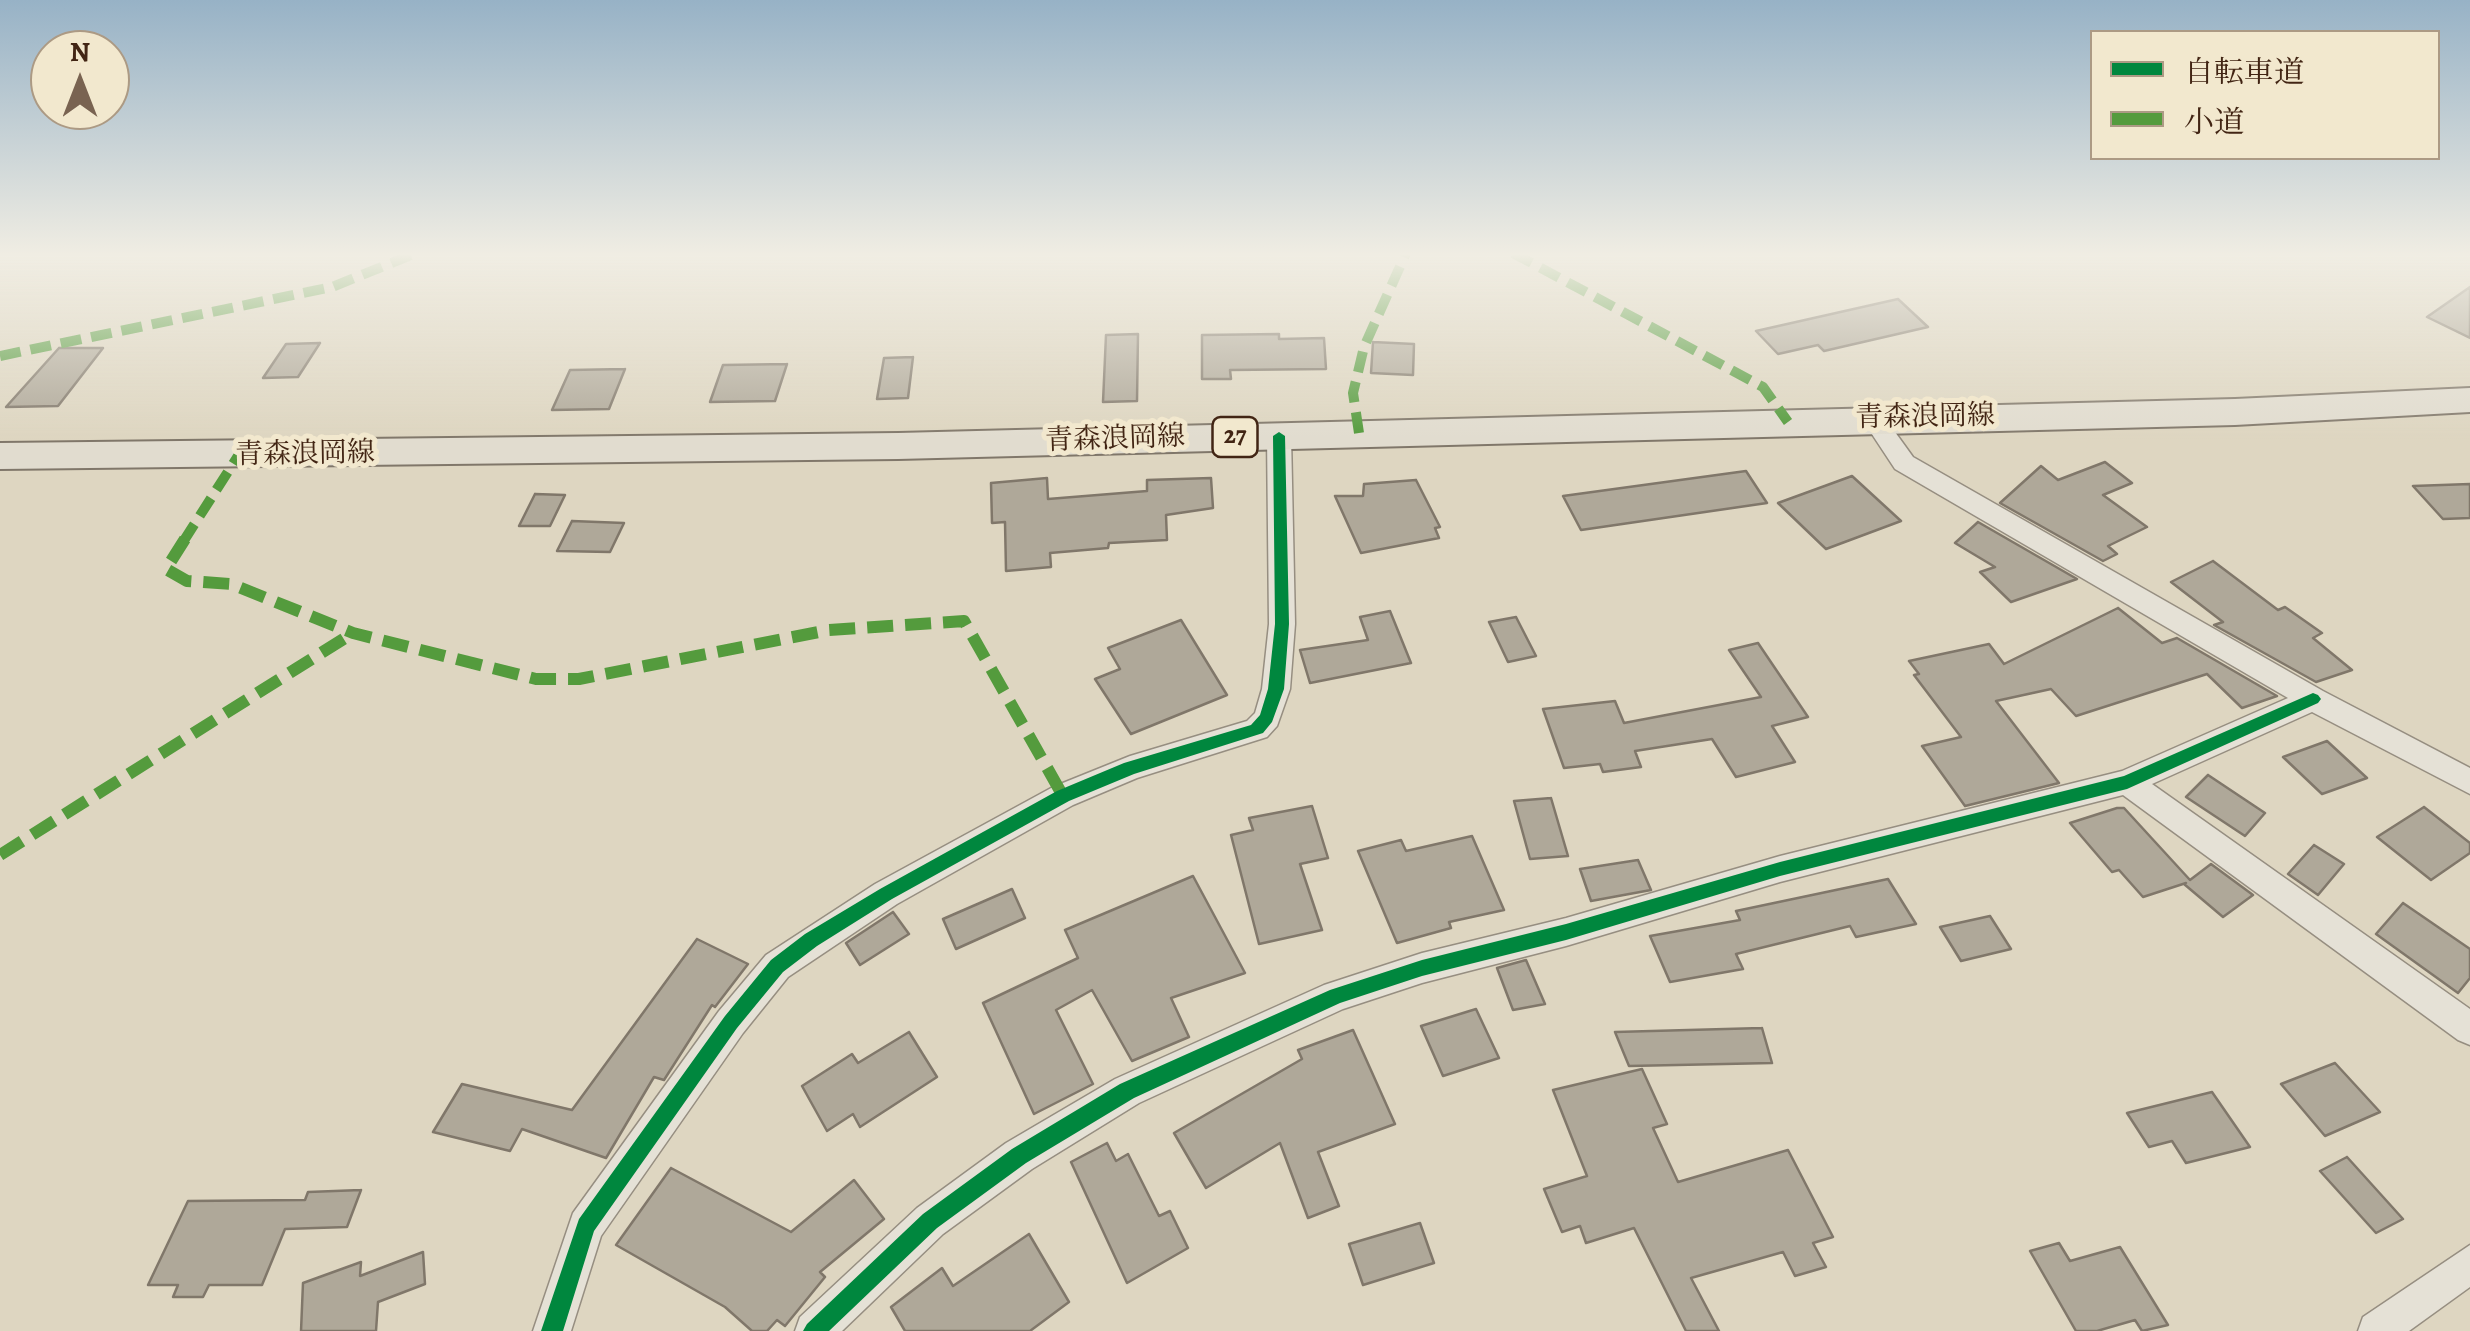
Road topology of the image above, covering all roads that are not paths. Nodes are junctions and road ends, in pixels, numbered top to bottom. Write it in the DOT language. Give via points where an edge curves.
graph roads {
  1 [pos="2470,400"];
  2 [pos="1874,419"];
  3 [pos="1279,436"];
  4 [pos="0,456"];
  5 [pos="2313,699"];
  6 [pos="2127,782"];
  7 [pos="2470,782"];
  8 [pos="2470,1029"];
  9 [pos="2470,1264"];
  10 [pos="552,1331"];
  11 [pos="814,1331"];
  12 [pos="2378,1331"];
  1 -- 2 [label="main road, 青森浪岡線 / 27"];
  2 -- 3 [label="main road, 青森浪岡線 / 27"];
  2 -- 5 [label="street" via="1904,463"];
  3 -- 4 [label="main road, 青森浪岡線 / 27"];
  3 -- 10 [label="street" via="1282,624 1267,718 1256,729 1063,796 886,894 777,966 586,1226"];
  5 -- 6 [label="street"];
  5 -- 7 [label="street"];
  6 -- 8 [label="street"];
  6 -- 11 [label="street" via="1780,869 1336,996 1126,1091 1019,1156 930,1221"];
  9 -- 12 [label="street"];
}
